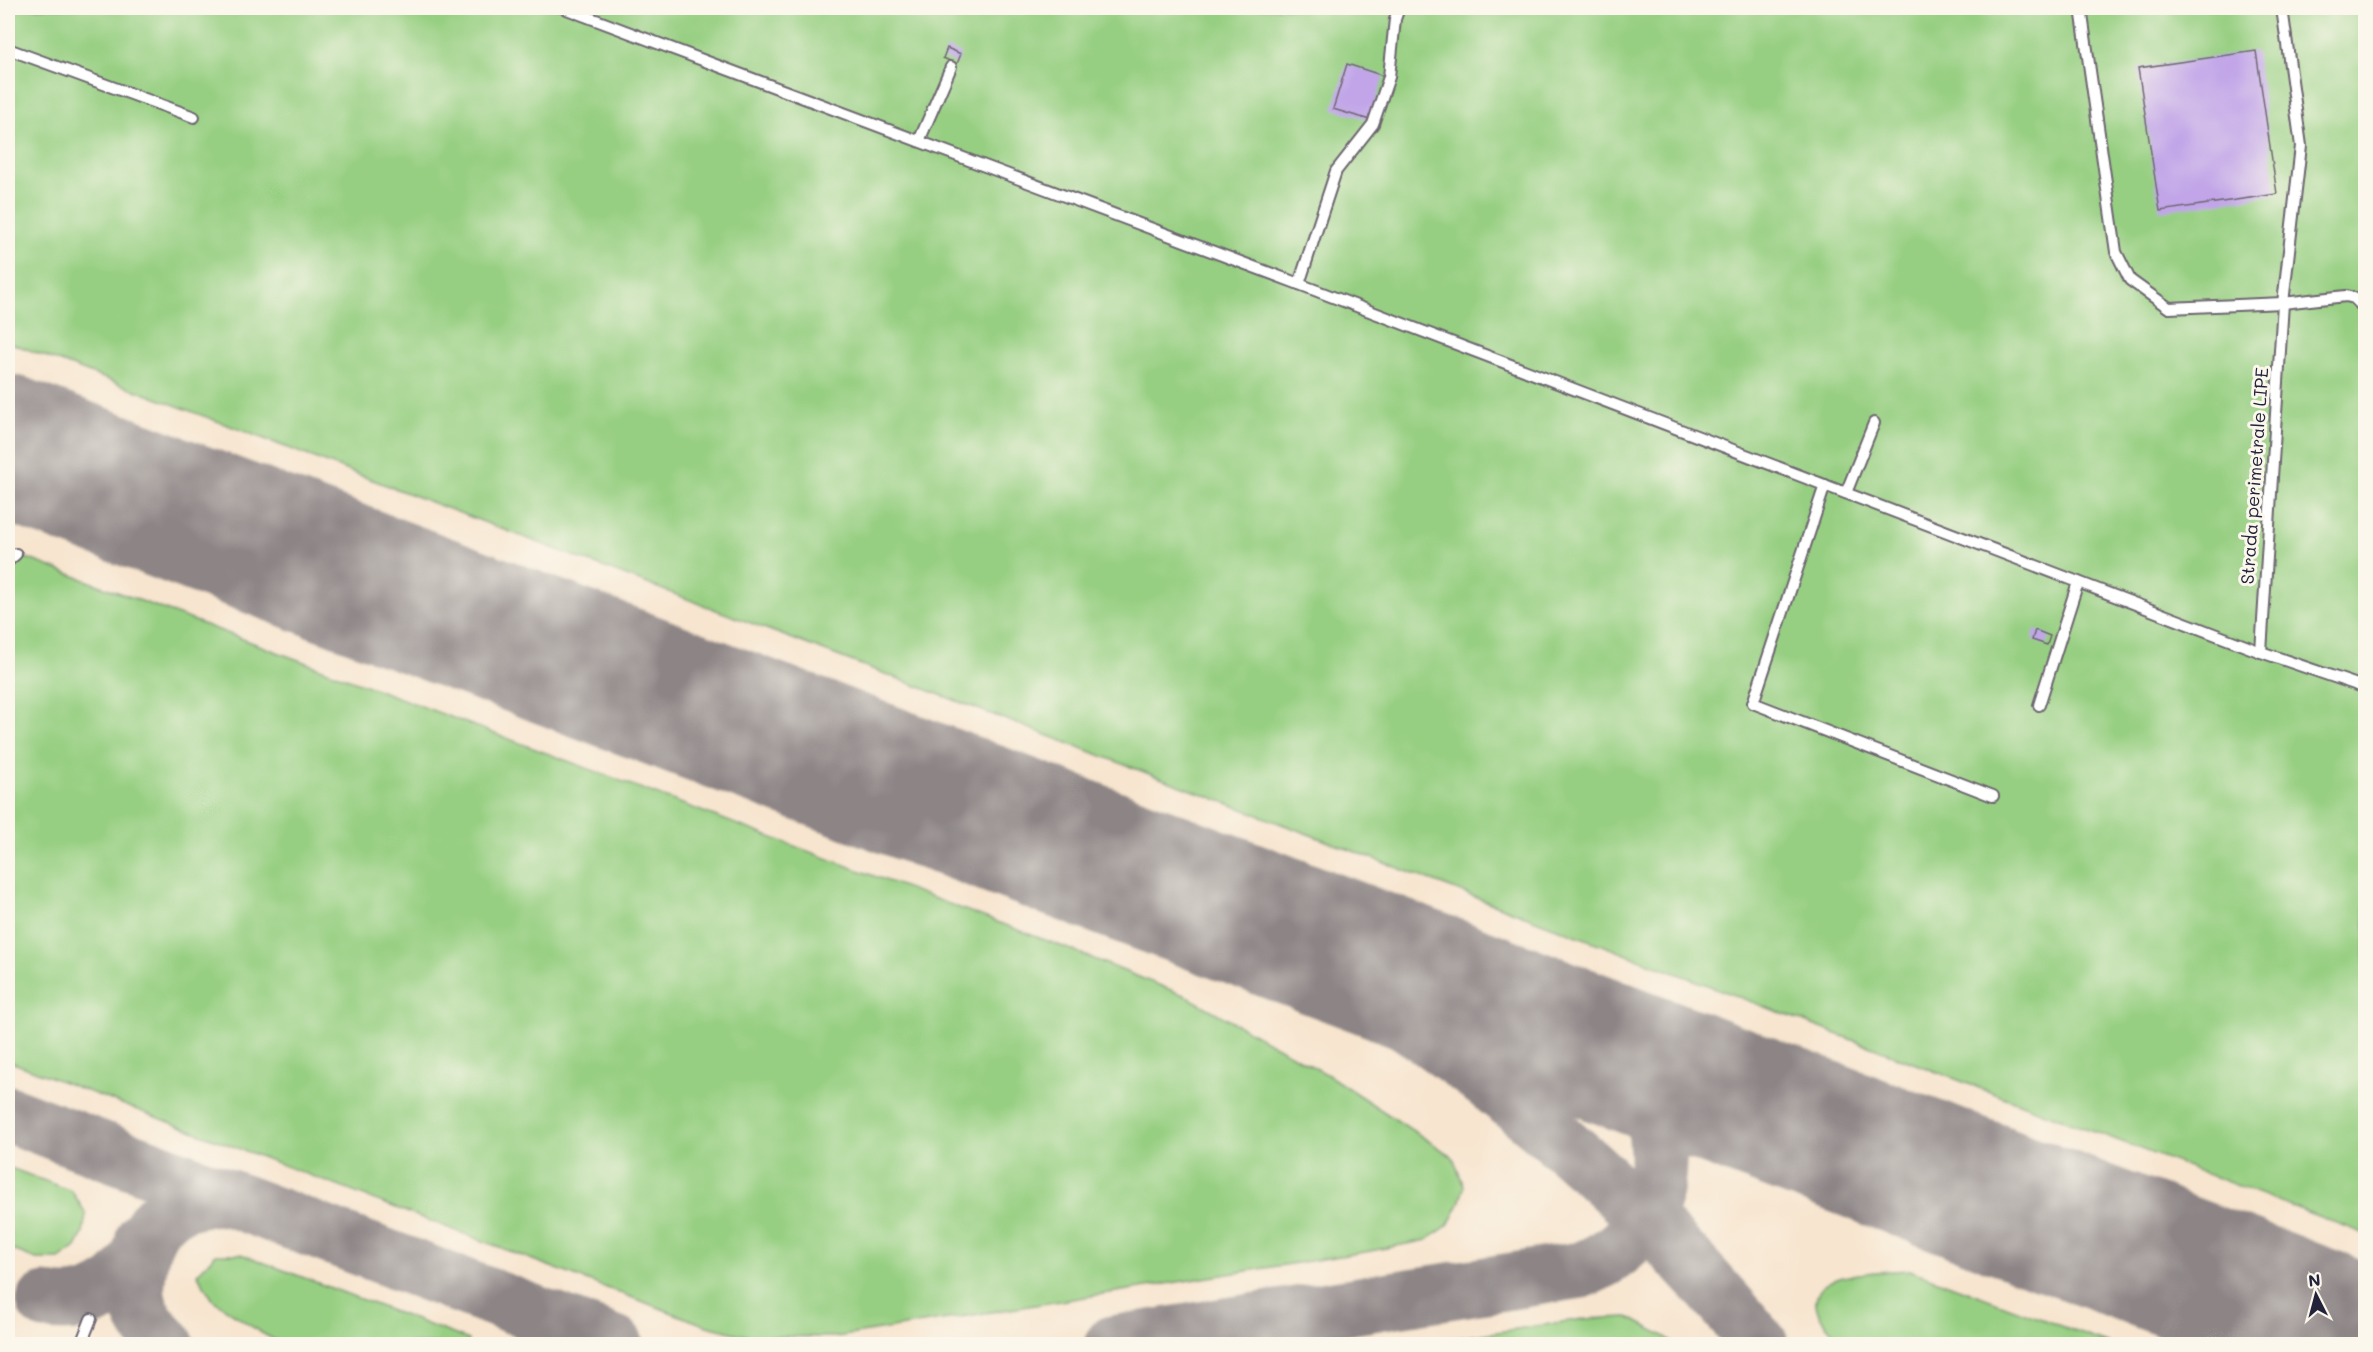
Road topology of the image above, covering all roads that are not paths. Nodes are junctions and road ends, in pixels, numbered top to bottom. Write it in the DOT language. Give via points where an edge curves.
graph roads {
  1 [pos="564,8"];
  2 [pos="1399,8"];
  3 [pos="2081,8"];
  4 [pos="2282,8"];
  5 [pos="8,49"];
  6 [pos="951,67"];
  7 [pos="194,117"];
  8 [pos="919,141"];
  9 [pos="1299,284"];
  10 [pos="2283,303"];
  11 [pos="2366,310"];
  12 [pos="1874,423"];
  13 [pos="1825,485"];
  14 [pos="1846,493"];
  15 [pos="2078,582"];
  16 [pos="2261,651"];
  17 [pos="2366,688"];
  18 [pos="2039,705"];
  19 [pos="1993,796"];
  20 [pos="91,1318"];
  21 [pos="81,1344"];
  1 -- 8 [label="lane"];
  2 -- 9 [label="lane" via="1389,77 1373,124 1336,171"];
  3 -- 10 [label="lane" via="2116,252 2130,280 2169,308"];
  4 -- 10 [label="lane, Strada perimetrale LIPE" via="2301,146"];
  5 -- 7 [label="lane"];
  6 -- 8 [label="lane"];
  8 -- 9 [label="lane"];
  9 -- 13 [label="lane"];
  10 -- 11 [label="lane" via="2346,296"];
  10 -- 16 [label="lane, Strada perimetrale LIPE"];
  12 -- 14 [label="lane"];
  13 -- 14 [label="lane"];
  13 -- 19 [label="lane" via="1753,703"];
  14 -- 15 [label="lane"];
  15 -- 16 [label="lane"];
  15 -- 18 [label="lane"];
  16 -- 17 [label="lane"];
  20 -- 21 [label="lane"];
}
